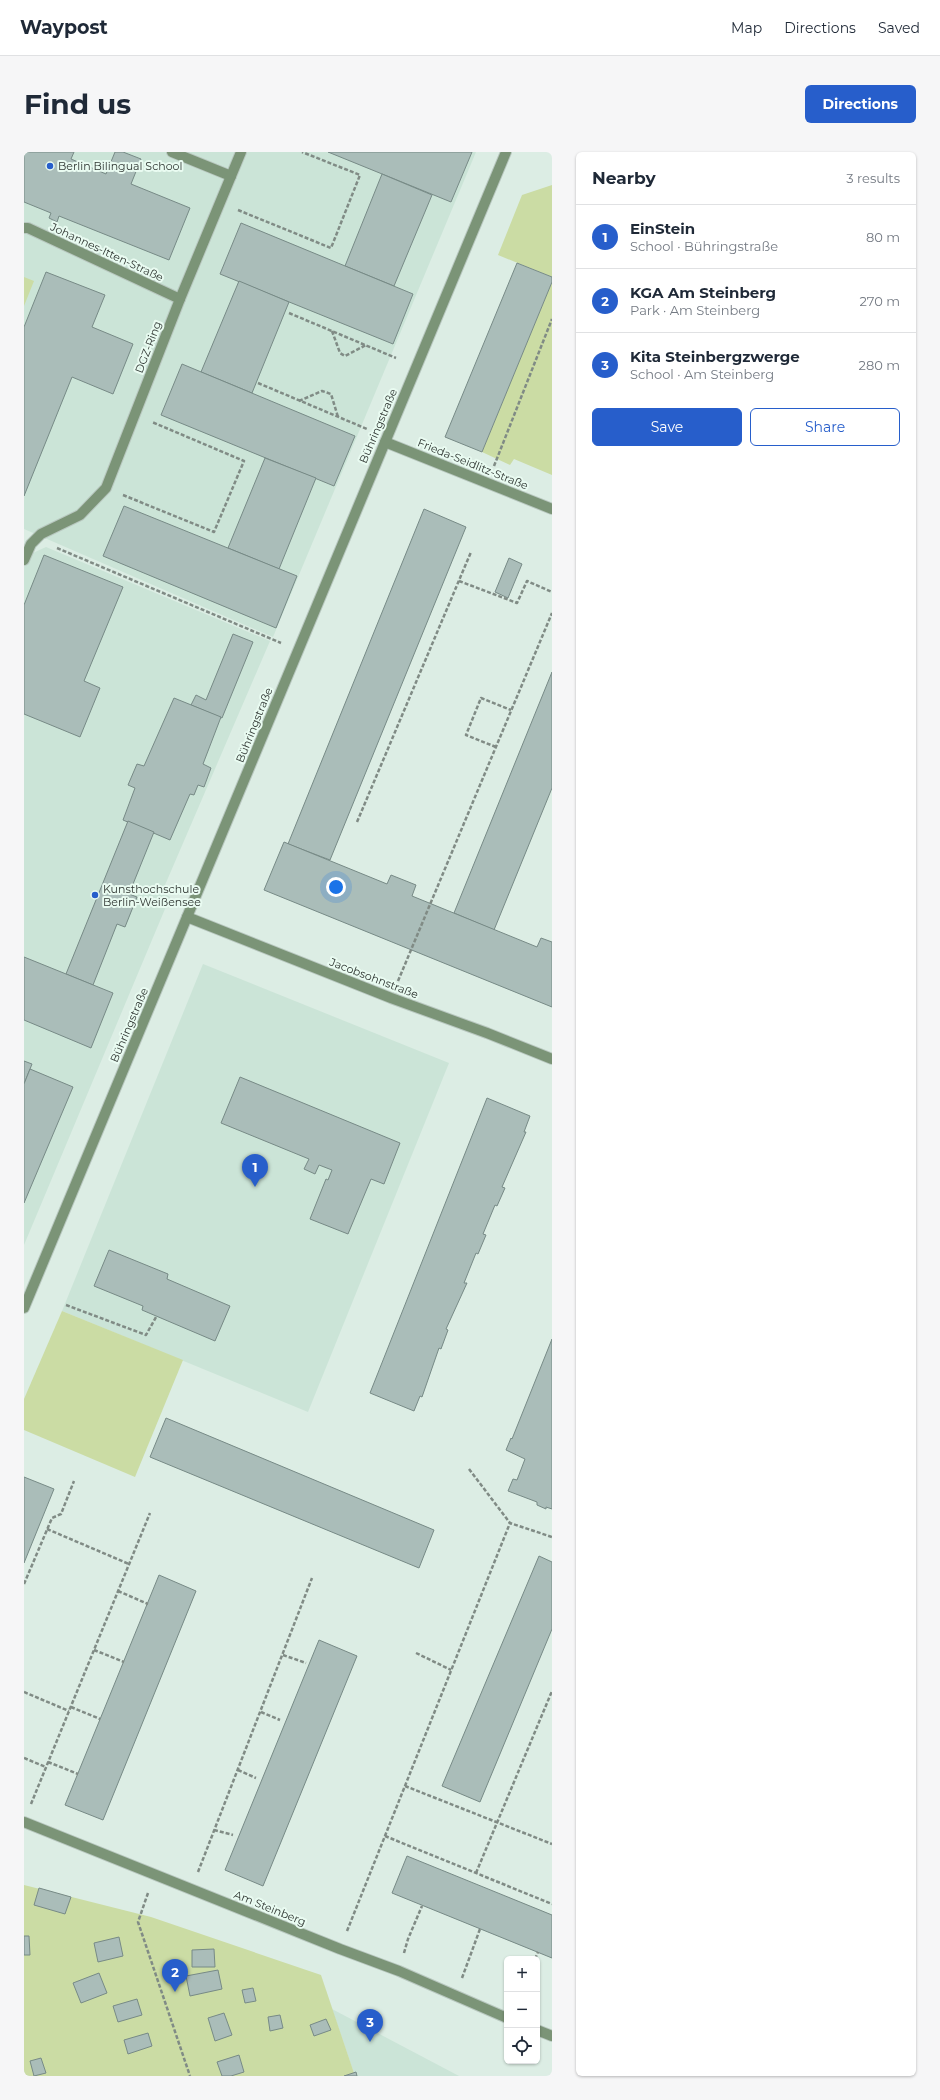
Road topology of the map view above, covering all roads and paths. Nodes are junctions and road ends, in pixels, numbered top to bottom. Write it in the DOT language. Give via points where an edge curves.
graph roads {
  1 [pos="172,152"];
  2 [pos="241,152"];
  3 [pos="302,152"];
  4 [pos="506,152"];
  5 [pos="231,176"];
  6 [pos="220,203"];
  7 [pos="24,228"];
  8 [pos="180,299"];
  9 [pos="289,313"];
  10 [pos="552,320"];
  11 [pos="332,331"];
  12 [pos="366,345"];
  13 [pos="396,358"];
  14 [pos="258,383"];
  15 [pos="299,401"];
  16 [pos="135,415"];
  17 [pos="338,417"];
  18 [pos="367,429"];
  19 [pos="385,442"];
  20 [pos="487,483"];
  21 [pos="106,488"];
  22 [pos="552,509"];
  23 [pos="53,528"];
  24 [pos="471,552"];
  25 [pos="24,560"];
  26 [pos="459,581"];
  27 [pos="552,592"];
  28 [pos="552,613"];
  29 [pos="298,650"];
  30 [pos="511,710"];
  31 [pos="496,747"];
  32 [pos="357,822"];
  33 [pos="188,917"];
  34 [pos="391,998"];
  35 [pos="552,1059"];
  36 [pos="66,1305"];
  37 [pos="24,1308"];
  38 [pos="156,1317"];
  39 [pos="470,1470"];
  40 [pos="74,1481"];
  41 [pos="150,1513"];
  42 [pos="510,1523"];
  43 [pos="47,1529"];
  44 [pos="552,1537"];
  45 [pos="129,1564"];
  46 [pos="312,1578"];
  47 [pos="24,1584"];
  48 [pos="118,1592"];
  49 [pos="148,1604"];
  50 [pos="94,1650"];
  51 [pos="416,1654"];
  52 [pos="283,1655"];
  53 [pos="124,1662"];
  54 [pos="306,1663"];
  55 [pos="451,1670"];
  56 [pos="552,1691"];
  57 [pos="24,1692"];
  58 [pos="71,1707"];
  59 [pos="69,1711"];
  60 [pos="261,1712"];
  61 [pos="100,1719"];
  62 [pos="280,1720"];
  63 [pos="24,1758"];
  64 [pos="48,1762"];
  65 [pos="46,1767"];
  66 [pos="238,1770"];
  67 [pos="78,1774"];
  68 [pos="256,1778"];
  69 [pos="405,1786"];
  70 [pos="24,1822"];
  71 [pos="496,1822"];
  72 [pos="214,1830"];
  73 [pos="233,1835"];
  74 [pos="385,1836"];
  75 [pos="552,1844"];
  76 [pos="476,1873"];
  77 [pos="154,1874"];
  78 [pos="191,1889"];
  79 [pos="552,1904"];
  80 [pos="422,1906"];
  81 [pos="480,1929"];
  82 [pos="340,1950"];
  83 [pos="538,1952"];
  84 [pos="536,1956"];
  85 [pos="399,1971"];
  86 [pos="457,1996"];
  87 [pos="504,2017"];
  88 [pos="540,2031"];
  89 [pos="552,2036"];
  90 [pos="190,2076"];
  1 -- 5 [label="street"];
  2 -- 5 [label="street, DGZ-Ring"];
  3 -- 6 [label="path" via="360,175 331,248"];
  4 -- 19 [label="street, Bühringstraße"];
  5 -- 6 [label="street, DGZ-Ring"];
  6 -- 8 [label="street, DGZ-Ring"];
  7 -- 8 [label="street, Johannes-Itten-Straße"];
  8 -- 16 [label="street, DGZ-Ring"];
  9 -- 11 [label="path"];
  10 -- 20 [label="path"];
  11 -- 12 [label="path"];
  11 -- 12 [label="path" via="340,354 345,356"];
  12 -- 13 [label="path"];
  14 -- 15 [label="path"];
  15 -- 17 [label="path"];
  15 -- 17 [label="path" via="322,391 331,394"];
  16 -- 21 [label="street, DGZ-Ring"];
  16 -- 21 [label="path" via="244,461 214,532"];
  17 -- 18 [label="path"];
  19 -- 20 [label="street, Frieda-Seidlitz-Straße"];
  19 -- 29 [label="street, Bühringstraße"];
  20 -- 22 [label="street, Frieda-Seidlitz-Straße"];
  21 -- 23 [label="street, DGZ-Ring" via="80,515"];
  23 -- 25 [label="street, DGZ-Ring" via="40,534 31,544"];
  23 -- 29 [label="path" via="56,548"];
  24 -- 26 [label="path"];
  26 -- 27 [label="path" via="517,603 527,581"];
  26 -- 32 [label="path"];
  28 -- 30 [label="path"];
  29 -- 33 [label="street, Bühringstraße"];
  30 -- 31 [label="path"];
  30 -- 31 [label="path" via="481,698 466,735"];
  31 -- 34 [label="path"];
  33 -- 34 [label="street, Jacobsohnstraße"];
  33 -- 37 [label="street, Bühringstraße"];
  34 -- 35 [label="street, Jacobsohnstraße"];
  36 -- 38 [label="path" via="146,1335"];
  39 -- 42 [label="path"];
  40 -- 43 [label="path" via="61,1514 52,1518"];
  41 -- 45 [label="path"];
  42 -- 44 [label="path"];
  42 -- 55 [label="path"];
  43 -- 45 [label="path"];
  43 -- 47 [label="path"];
  45 -- 48 [label="path"];
  46 -- 52 [label="path"];
  48 -- 49 [label="path"];
  48 -- 50 [label="path"];
  50 -- 53 [label="path"];
  50 -- 58 [label="path"];
  51 -- 55 [label="path"];
  52 -- 54 [label="path"];
  52 -- 60 [label="path"];
  55 -- 69 [label="path"];
  56 -- 71 [label="path"];
  57 -- 59 [label="path"];
  58 -- 59 [label="path"];
  58 -- 61 [label="path"];
  59 -- 64 [label="path"];
  60 -- 62 [label="path"];
  60 -- 66 [label="path"];
  63 -- 65 [label="path"];
  64 -- 65 [label="path"];
  64 -- 67 [label="path"];
  65 -- 70 [label="path"];
  66 -- 68 [label="path"];
  66 -- 72 [label="path"];
  69 -- 71 [label="path"];
  69 -- 74 [label="path"];
  70 -- 77 [label="street, Am Steinberg"];
  71 -- 75 [label="path"];
  71 -- 76 [label="path"];
  72 -- 73 [label="path"];
  72 -- 78 [label="path"];
  74 -- 76 [label="path"];
  74 -- 82 [label="path"];
  76 -- 79 [label="path"];
  77 -- 78 [label="street, Am Steinberg"];
  77 -- 90 [label="path" via="138,1922"];
  78 -- 82 [label="street, Am Steinberg"];
  80 -- 85 [label="path" via="408,1939"];
  81 -- 86 [label="path"];
  82 -- 85 [label="street, Am Steinberg"];
  83 -- 84 [label="path"];
  85 -- 86 [label="street, Am Steinberg"];
  86 -- 87 [label="street, Am Steinberg"];
  88 -- 89 [label="street"];
}
